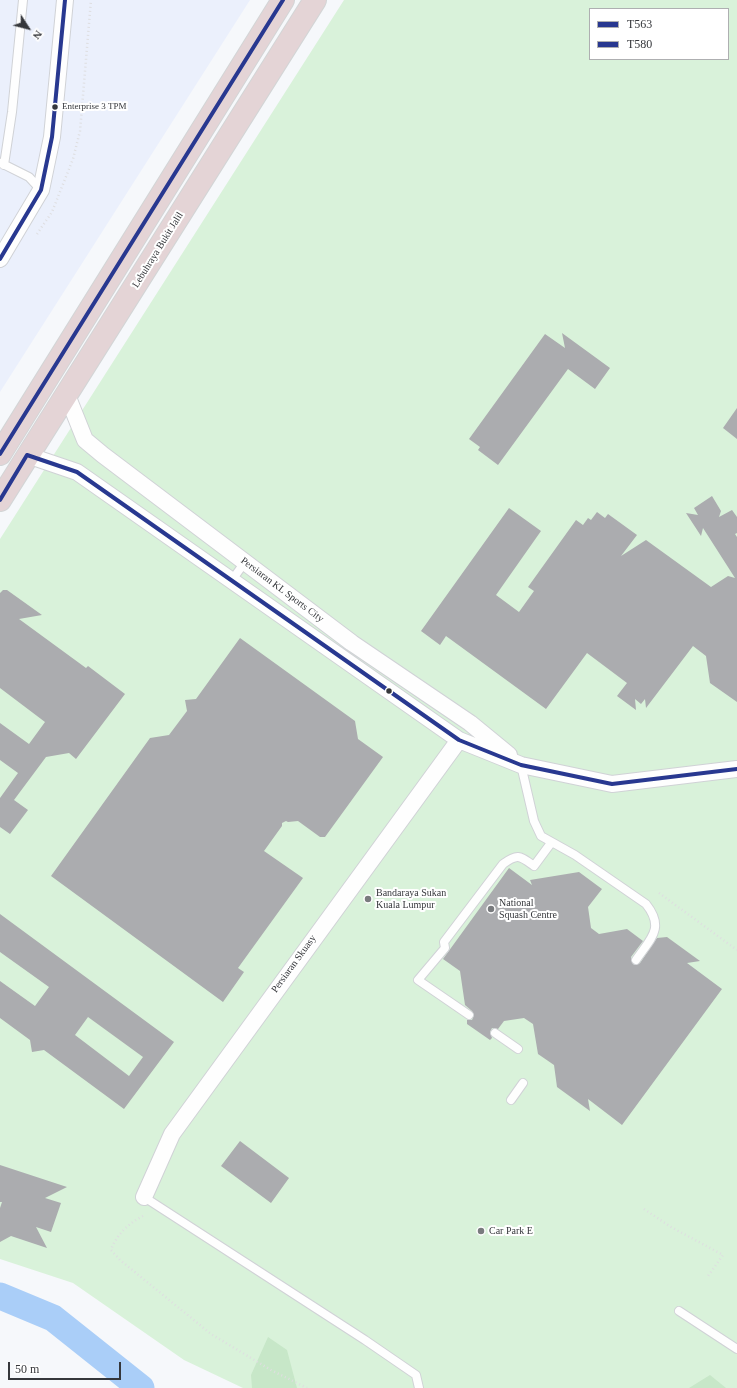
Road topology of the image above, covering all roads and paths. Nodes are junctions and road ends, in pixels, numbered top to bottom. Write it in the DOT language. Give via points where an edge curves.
graph roads {
  1 [pos="23,0"];
  2 [pos="65,0"];
  3 [pos="91,0"];
  4 [pos="283,0"];
  5 [pos="315,0"];
  6 [pos="2,163"];
  7 [pos="41,190"];
  8 [pos="37,234"];
  9 [pos="0,259"];
  10 [pos="67,395"];
  11 [pos="0,454"];
  12 [pos="27,455"];
  13 [pos="0,500"];
  14 [pos="245,562"];
  15 [pos="232,580"];
  16 [pos="464,731"];
  17 [pos="521,765"];
  18 [pos="737,768"];
  19 [pos="551,843"];
  20 [pos="659,893"];
  21 [pos="737,950"];
  22 [pos="636,960"];
  23 [pos="469,1014"];
  24 [pos="495,1033"];
  25 [pos="518,1049"];
  26 [pos="523,1083"];
  27 [pos="511,1100"];
  28 [pos="144,1197"];
  29 [pos="644,1209"];
  30 [pos="143,1216"];
  31 [pos="708,1276"];
  32 [pos="679,1311"];
  33 [pos="737,1349"];
  34 [pos="307,1388"];
  35 [pos="419,1388"];
  1 -- 6 [label="lane" via="12,112"];
  2 -- 7 [label="street" via="52,137"];
  3 -- 8 [label="path" via="80,131 74,159 52,212"];
  4 -- 11 [label="highway"];
  5 -- 10 [label="highway, Lebuhraya Bukit Jalil"];
  6 -- 7 [label="lane" via="30,177"];
  7 -- 9 [label="street"];
  10 -- 12 [label="highway, Lebuhraya Bukit Jalil"];
  10 -- 14 [label="street, Persiaran KL Sports City" via="85,440"];
  12 -- 13 [label="highway, Lebuhraya Bukit Jalil"];
  12 -- 15 [label="street, Persiaran KL Sports City" via="77,472"];
  14 -- 15 [label="lane"];
  14 -- 16 [label="street, Persiaran KL Sports City"];
  15 -- 16 [label="street, Persiaran KL Sports City"];
  16 -- 17 [label="street, Persiaran KL Sports City"];
  16 -- 28 [label="street, Persiaran Skuasy" via="172,1134"];
  17 -- 18 [label="street, Persiaran KL Sports City" via="612,784"];
  17 -- 19 [label="lane" via="534,821 541,836"];
  19 -- 22 [label="lane" via="575,855 646,904 654,914 656,930"];
  19 -- 23 [label="lane" via="534,866 521,857 513,857 503,864 444,942 445,948 418,980"];
  20 -- 21 [label="path"];
  24 -- 25 [label="lane"];
  26 -- 27 [label="lane"];
  28 -- 35 [label="lane" via="416,1375"];
  29 -- 31 [label="path" via="723,1255"];
  30 -- 34 [label="path" via="133,1221 114,1241 111,1250 120,1260 210,1334"];
  32 -- 33 [label="lane"];
}
